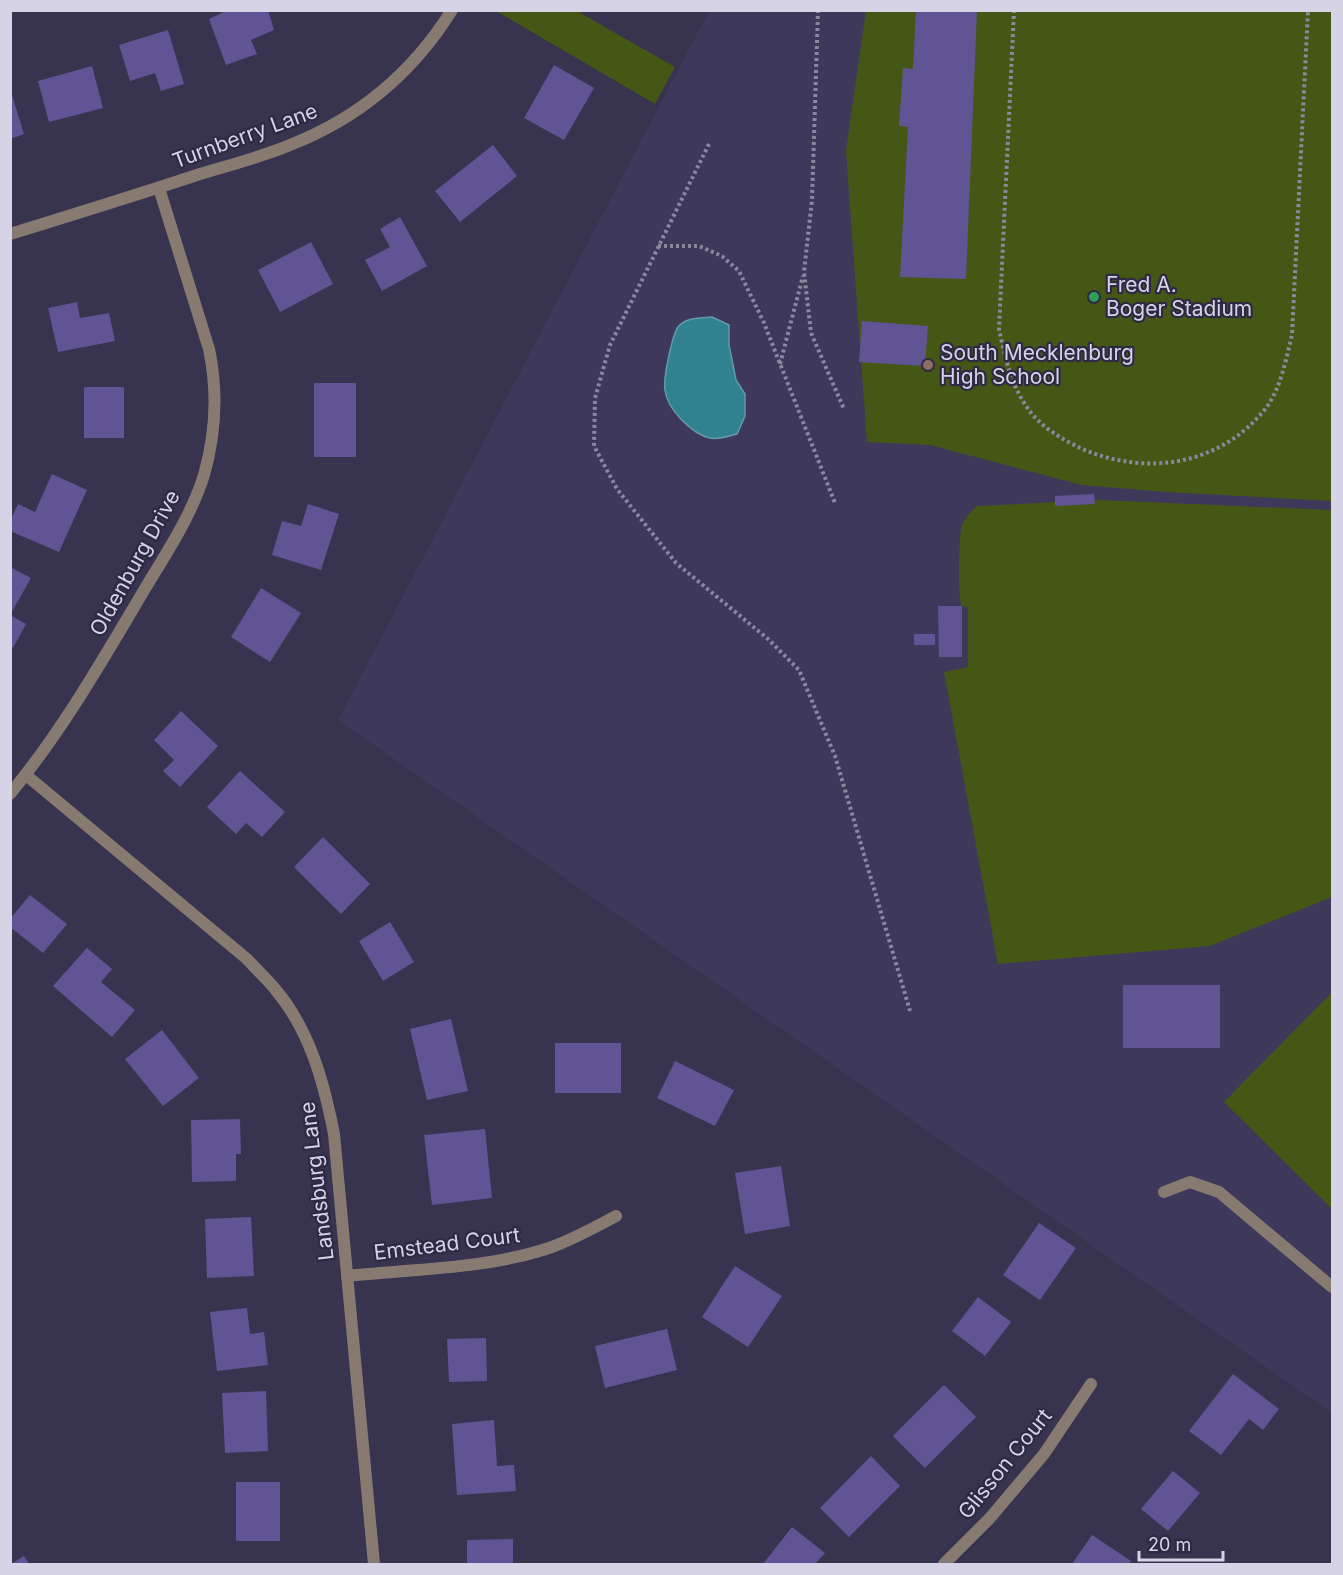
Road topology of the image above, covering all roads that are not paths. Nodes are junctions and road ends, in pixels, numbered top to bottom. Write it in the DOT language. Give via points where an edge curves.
graph roads {
  1 [pos="452,10"];
  2 [pos="159,188"];
  3 [pos="10,234"];
  4 [pos="26,775"];
  5 [pos="10,794"];
  6 [pos="1164,1192"];
  7 [pos="616,1216"];
  8 [pos="347,1276"];
  9 [pos="1332,1287"];
  10 [pos="1091,1384"];
  11 [pos="374,1564"];
  12 [pos="944,1564"];
  1 -- 2 [label="street, Turnberry Lane" via="434,39 400,76 341,121 290,145"];
  2 -- 3 [label="street, Turnberry Lane"];
  2 -- 4 [label="street, Oldenburg Drive" via="209,349 215,392 213,435 203,477 186,519 87,687"];
  4 -- 5 [label="street, Oldenburg Drive"];
  4 -- 8 [label="street, Landsburg Lane" via="247,959 276,990 300,1026 325,1088 334,1134"];
  6 -- 9 [label="street" via="1190,1182 1219,1192"];
  7 -- 8 [label="street, Emstead Court" via="548,1248 499,1261"];
  8 -- 11 [label="street, Landsburg Lane"];
  10 -- 12 [label="street, Glisson Court" via="1044,1454 990,1518"];
}
